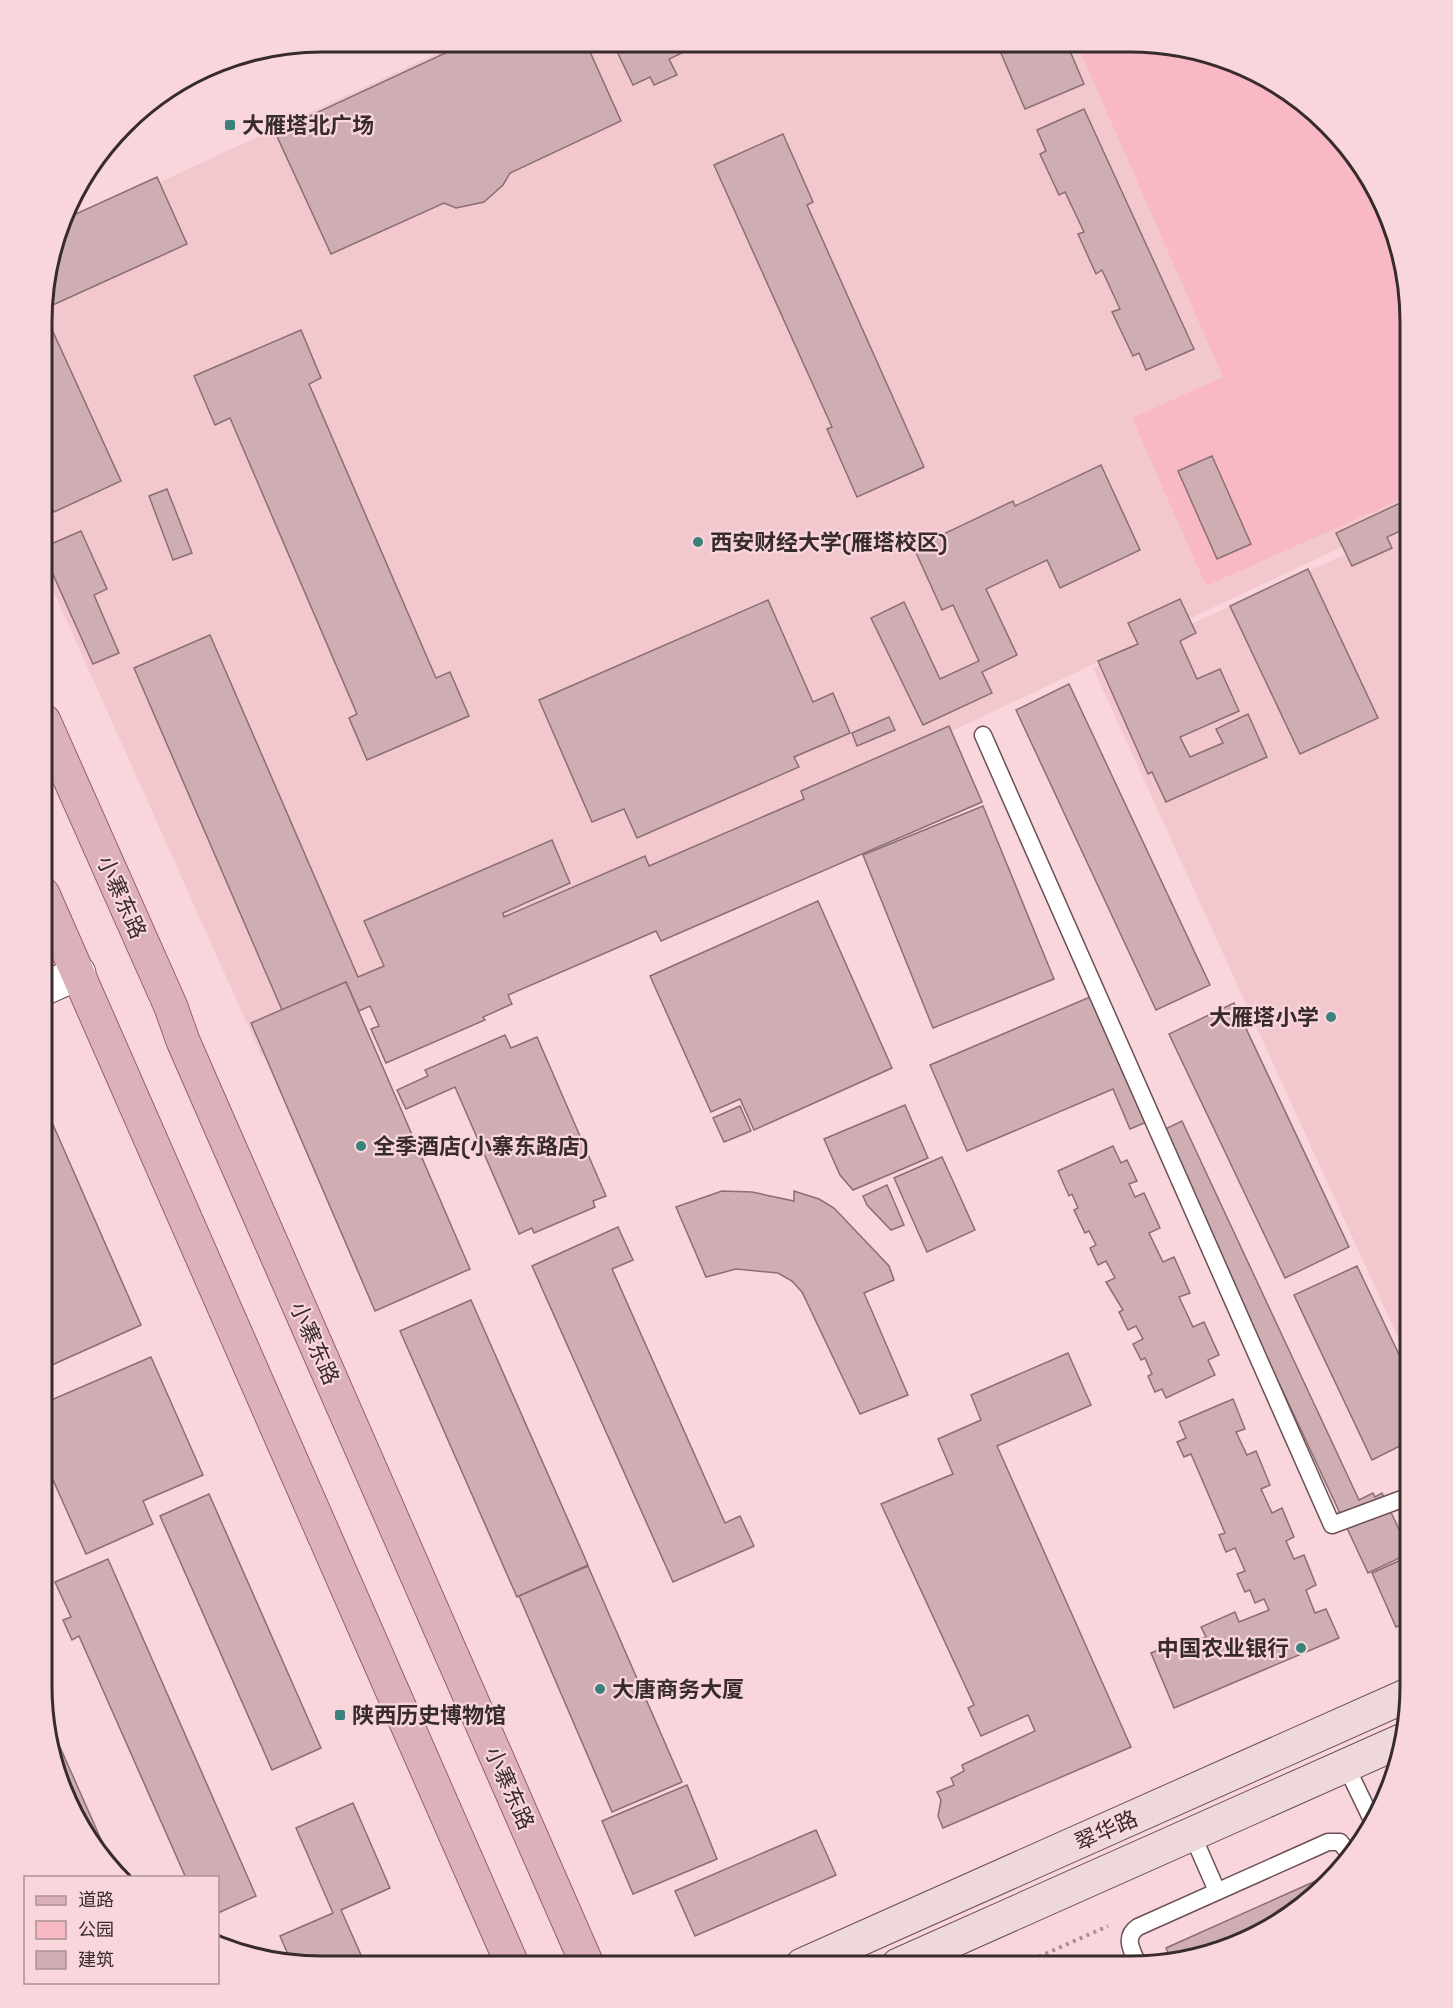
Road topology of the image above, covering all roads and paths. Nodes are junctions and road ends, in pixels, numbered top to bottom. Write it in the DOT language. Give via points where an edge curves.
graph roads {
  1 [pos="983,735"];
  2 [pos="52,739"];
  3 [pos="52,914"];
  4 [pos="79,974"];
  5 [pos="52,985"];
  6 [pos="1400,1500"];
  7 [pos="1400,1698"];
  8 [pos="1394,1744"];
  9 [pos="1346,1766"];
  10 [pos="1369,1813"];
  11 [pos="1192,1834"];
  12 [pos="1346,1848"];
  13 [pos="1217,1891"];
  14 [pos="509,1956"];
  15 [pos="583,1956"];
  16 [pos="822,1956"];
  17 [pos="918,1956"];
  18 [pos="1135,1956"];
  1 -- 6 [label="lane" via="1332,1525"];
  2 -- 15 [label="main road, 小寨东路"];
  3 -- 4 [label="main road"];
  4 -- 5 [label="street"];
  4 -- 14 [label="main road"];
  7 -- 16 [label="main road, 翠华路"];
  8 -- 9 [label="main road, 翠华路"];
  9 -- 10 [label="lane"];
  9 -- 11 [label="main road, 翠华路"];
  11 -- 13 [label="lane"];
  11 -- 17 [label="main road, 翠华路"];
  12 -- 13 [label="lane" via="1334,1840"];
  13 -- 18 [label="lane" via="1133,1930 1129,1941"];
}
